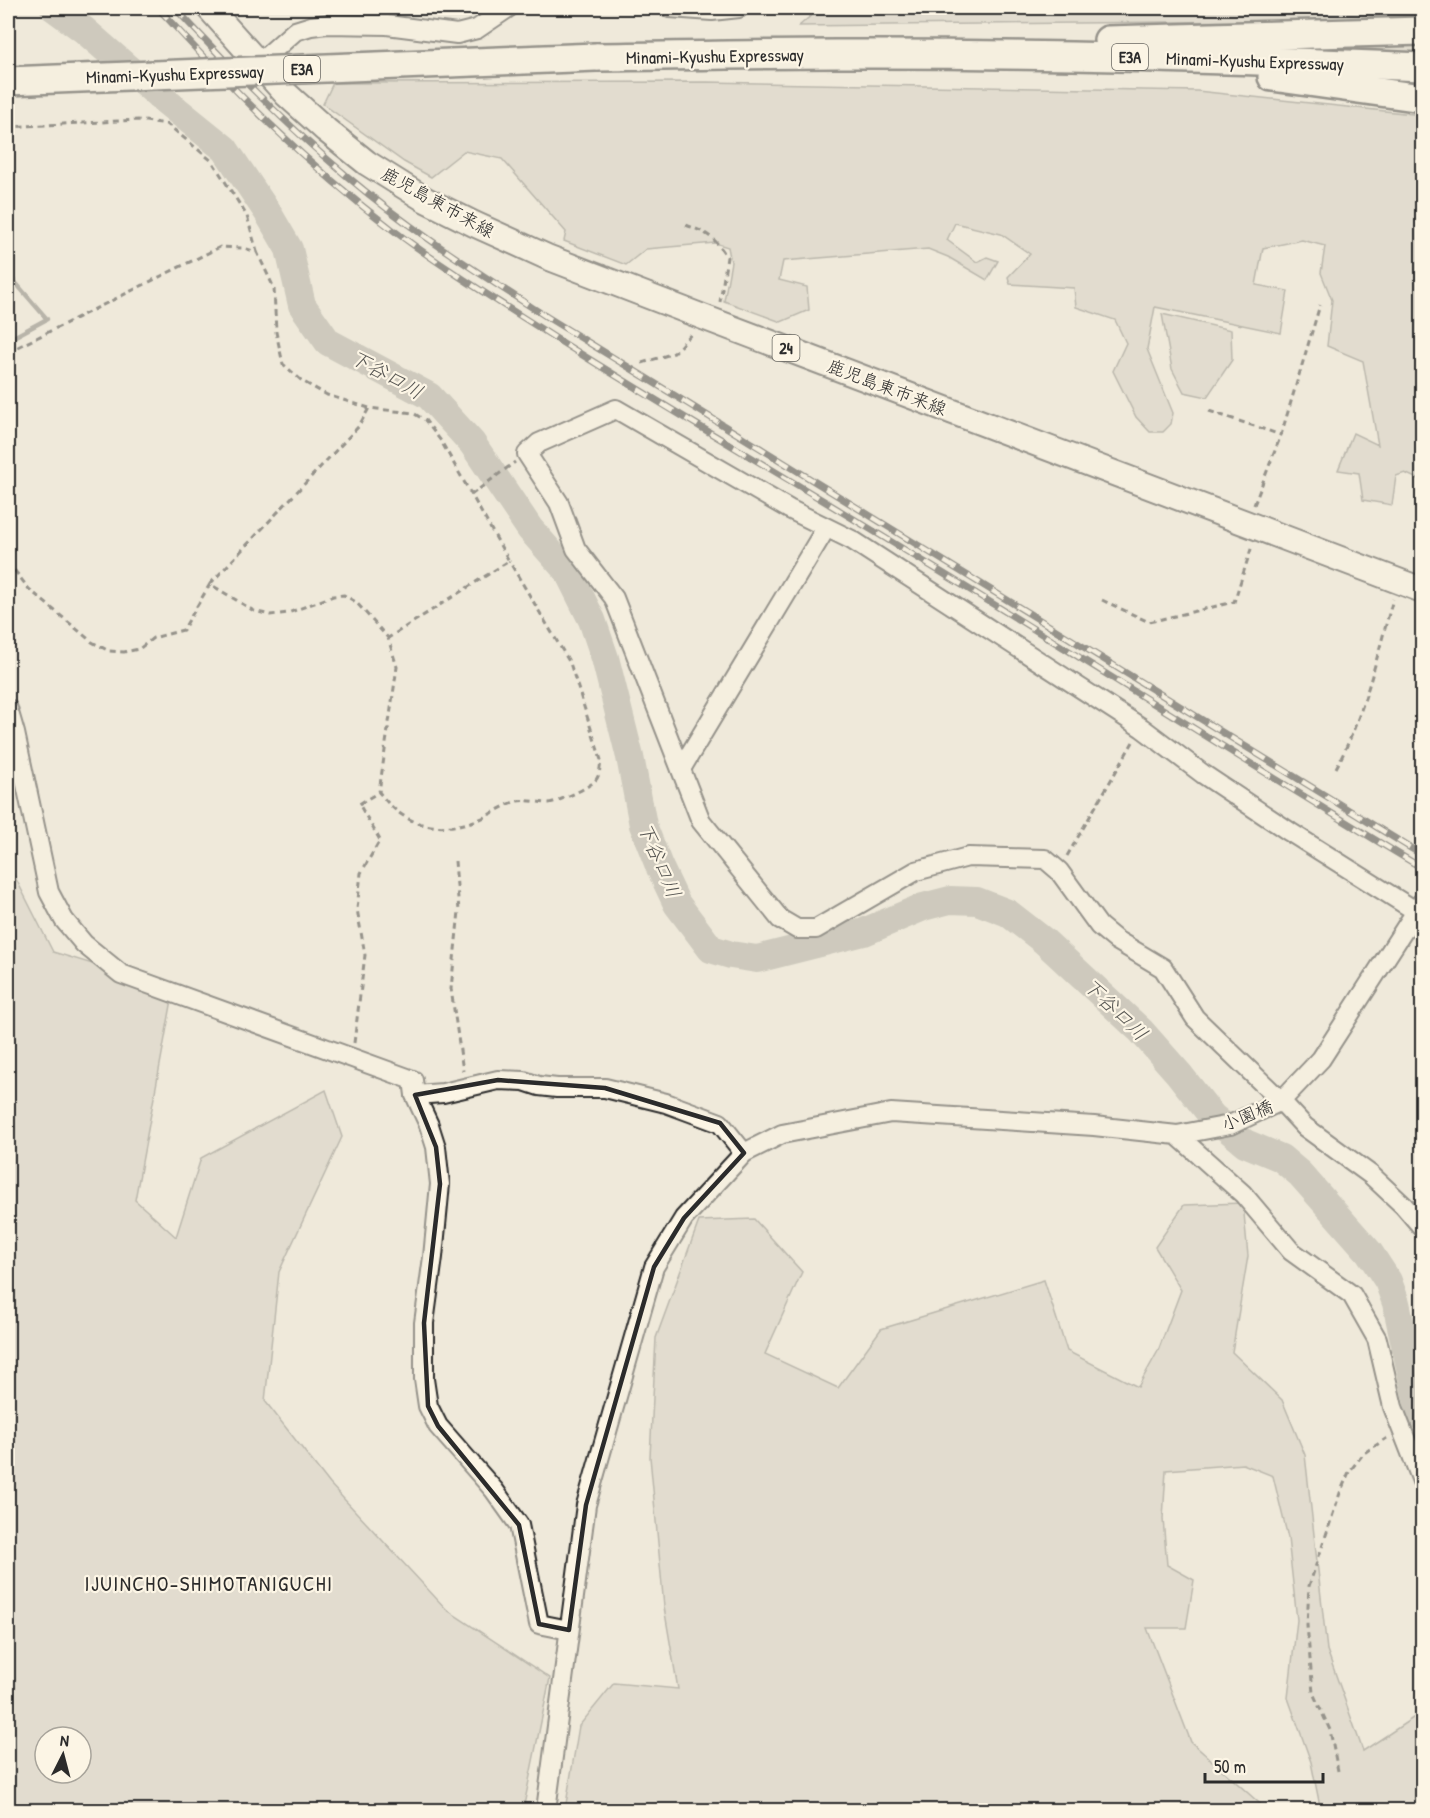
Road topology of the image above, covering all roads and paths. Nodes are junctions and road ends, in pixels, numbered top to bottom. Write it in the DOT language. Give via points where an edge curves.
graph roads {
  1 [pos="209,8"];
  2 [pos="508,8"];
  3 [pos="670,8"];
  4 [pos="739,8"];
  5 [pos="1422,31"];
  6 [pos="838,54"];
  7 [pos="258,64"];
  8 [pos="1422,67"];
  9 [pos="8,81"];
  10 [pos="1422,98"];
  11 [pos="8,127"];
  12 [pos="686,225"];
  13 [pos="257,252"];
  14 [pos="1320,305"];
  15 [pos="709,319"];
  16 [pos="8,352"];
  17 [pos="642,363"];
  18 [pos="369,408"];
  19 [pos="1209,411"];
  20 [pos="1281,435"];
  21 [pos="527,454"];
  22 [pos="471,495"];
  23 [pos="8,502"];
  24 [pos="8,514"];
  25 [pos="1253,525"];
  26 [pos="826,528"];
  27 [pos="509,561"];
  28 [pos="8,562"];
  29 [pos="1398,580"];
  30 [pos="210,584"];
  31 [pos="1422,590"];
  32 [pos="1101,600"];
  33 [pos="388,638"];
  34 [pos="8,709"];
  35 [pos="1142,728"];
  36 [pos="1336,768"];
  37 [pos="681,769"];
  38 [pos="379,792"];
  39 [pos="455,861"];
  40 [pos="1059,871"];
  41 [pos="1420,909"];
  42 [pos="352,1057"];
  43 [pos="466,1086"];
  44 [pos="415,1095"];
  45 [pos="1281,1101"];
  46 [pos="1177,1135"];
  47 [pos="744,1153"];
  48 [pos="1422,1227"];
  49 [pos="1401,1428"];
  50 [pos="1422,1481"];
  51 [pos="569,1630"];
  52 [pos="1338,1771"];
  53 [pos="546,1810"];
  1 -- 7 [label="main road, 鹿児島東市来線 / 24"];
  2 -- 7 [label="street" via="477,29 457,34 387,25 311,26 296,32"];
  3 -- 4 [label="street"];
  5 -- 6 [label="highway" via="1162,38"];
  6 -- 8 [label="highway, Minami-Kyushu Expressway / E3A" via="1153,57"];
  6 -- 9 [label="highway, Minami-Kyushu Expressway / E3A, bridge" via="596,57"];
  6 -- 10 [label="highway" via="973,66 1264,76"];
  7 -- 15 [label="main road, 鹿児島東市来線 / 24" via="286,94 367,163 426,200 547,256"];
  11 -- 13 [label="path" via="138,120 167,124 212,161 246,216"];
  12 -- 15 [label="path" via="714,238 727,257 719,309"];
  13 -- 16 [label="path" via="220,248"];
  13 -- 18 [label="path" via="274,288 276,332 283,364 327,395"];
  14 -- 20 [label="path"];
  15 -- 17 [label="path" via="674,352"];
  15 -- 25 [label="main road, 鹿児島東市来線 / 24"];
  18 -- 22 [label="path" via="413,413 425,420"];
  18 -- 30 [label="path" via="359,426"];
  19 -- 20 [label="path"];
  20 -- 25 [label="path"];
  21 -- 22 [label="path"];
  21 -- 26 [label="street" via="539,443 616,409"];
  21 -- 37 [label="street" via="559,503 576,549 614,598"];
  22 -- 27 [label="path"];
  23 -- 24 [label="path" via="14,508"];
  25 -- 29 [label="main road, 鹿児島東市来線 / 24"];
  25 -- 32 [label="path" via="1234,602 1149,622"];
  26 -- 35 [label="street" via="852,540"];
  26 -- 37 [label="street"];
  27 -- 33 [label="path"];
  27 -- 38 [label="path" via="570,663 601,760 595,781 552,803 519,801 466,824 442,827 418,824 401,816"];
  28 -- 30 [label="path" via="29,589 92,642 110,651 139,649 153,638 183,630"];
  29 -- 31 [label="main road, 鹿児島東市来線 / 24"];
  29 -- 36 [label="path" via="1365,698 1351,740"];
  30 -- 33 [label="path" via="254,611 270,615 344,595 356,602"];
  33 -- 38 [label="path" via="397,667"];
  34 -- 42 [label="street" via="49,892 64,921 84,944 120,974"];
  35 -- 40 [label="path"];
  35 -- 41 [label="street" via="1203,774"];
  37 -- 40 [label="street" via="701,821 780,920 797,929 816,929 916,871 969,857 1045,860"];
  38 -- 42 [label="path" via="359,804 380,840 361,873 357,909 365,954"];
  39 -- 43 [label="path" via="459,911 451,988"];
  40 -- 45 [label="street" via="1099,926 1163,968 1195,1018"];
  41 -- 45 [label="street" via="1321,1059"];
  42 -- 44 [label="street" via="413,1080"];
  43 -- 44 [label="street"];
  43 -- 47 [label="street" via="498,1080 557,1088 605,1088 666,1103 720,1123"];
  44 -- 51 [label="street" via="436,1147 440,1184 424,1323 428,1406 438,1426 519,1525 539,1624"];
  45 -- 46 [label="street, 小園橋" via="1230,1125"];
  45 -- 48 [label="street" via="1305,1127 1371,1175"];
  46 -- 47 [label="street, 小園橋" via="891,1113 782,1134"];
  46 -- 49 [label="street" via="1243,1194 1291,1251 1352,1295 1377,1339"];
  47 -- 51 [label="street" via="684,1218 654,1268 586,1505"];
  49 -- 50 [label="street"];
  49 -- 52 [label="path" via="1364,1454 1349,1472 1309,1586 1307,1625 1313,1693 1329,1730"];
  51 -- 53 [label="street"];
}
